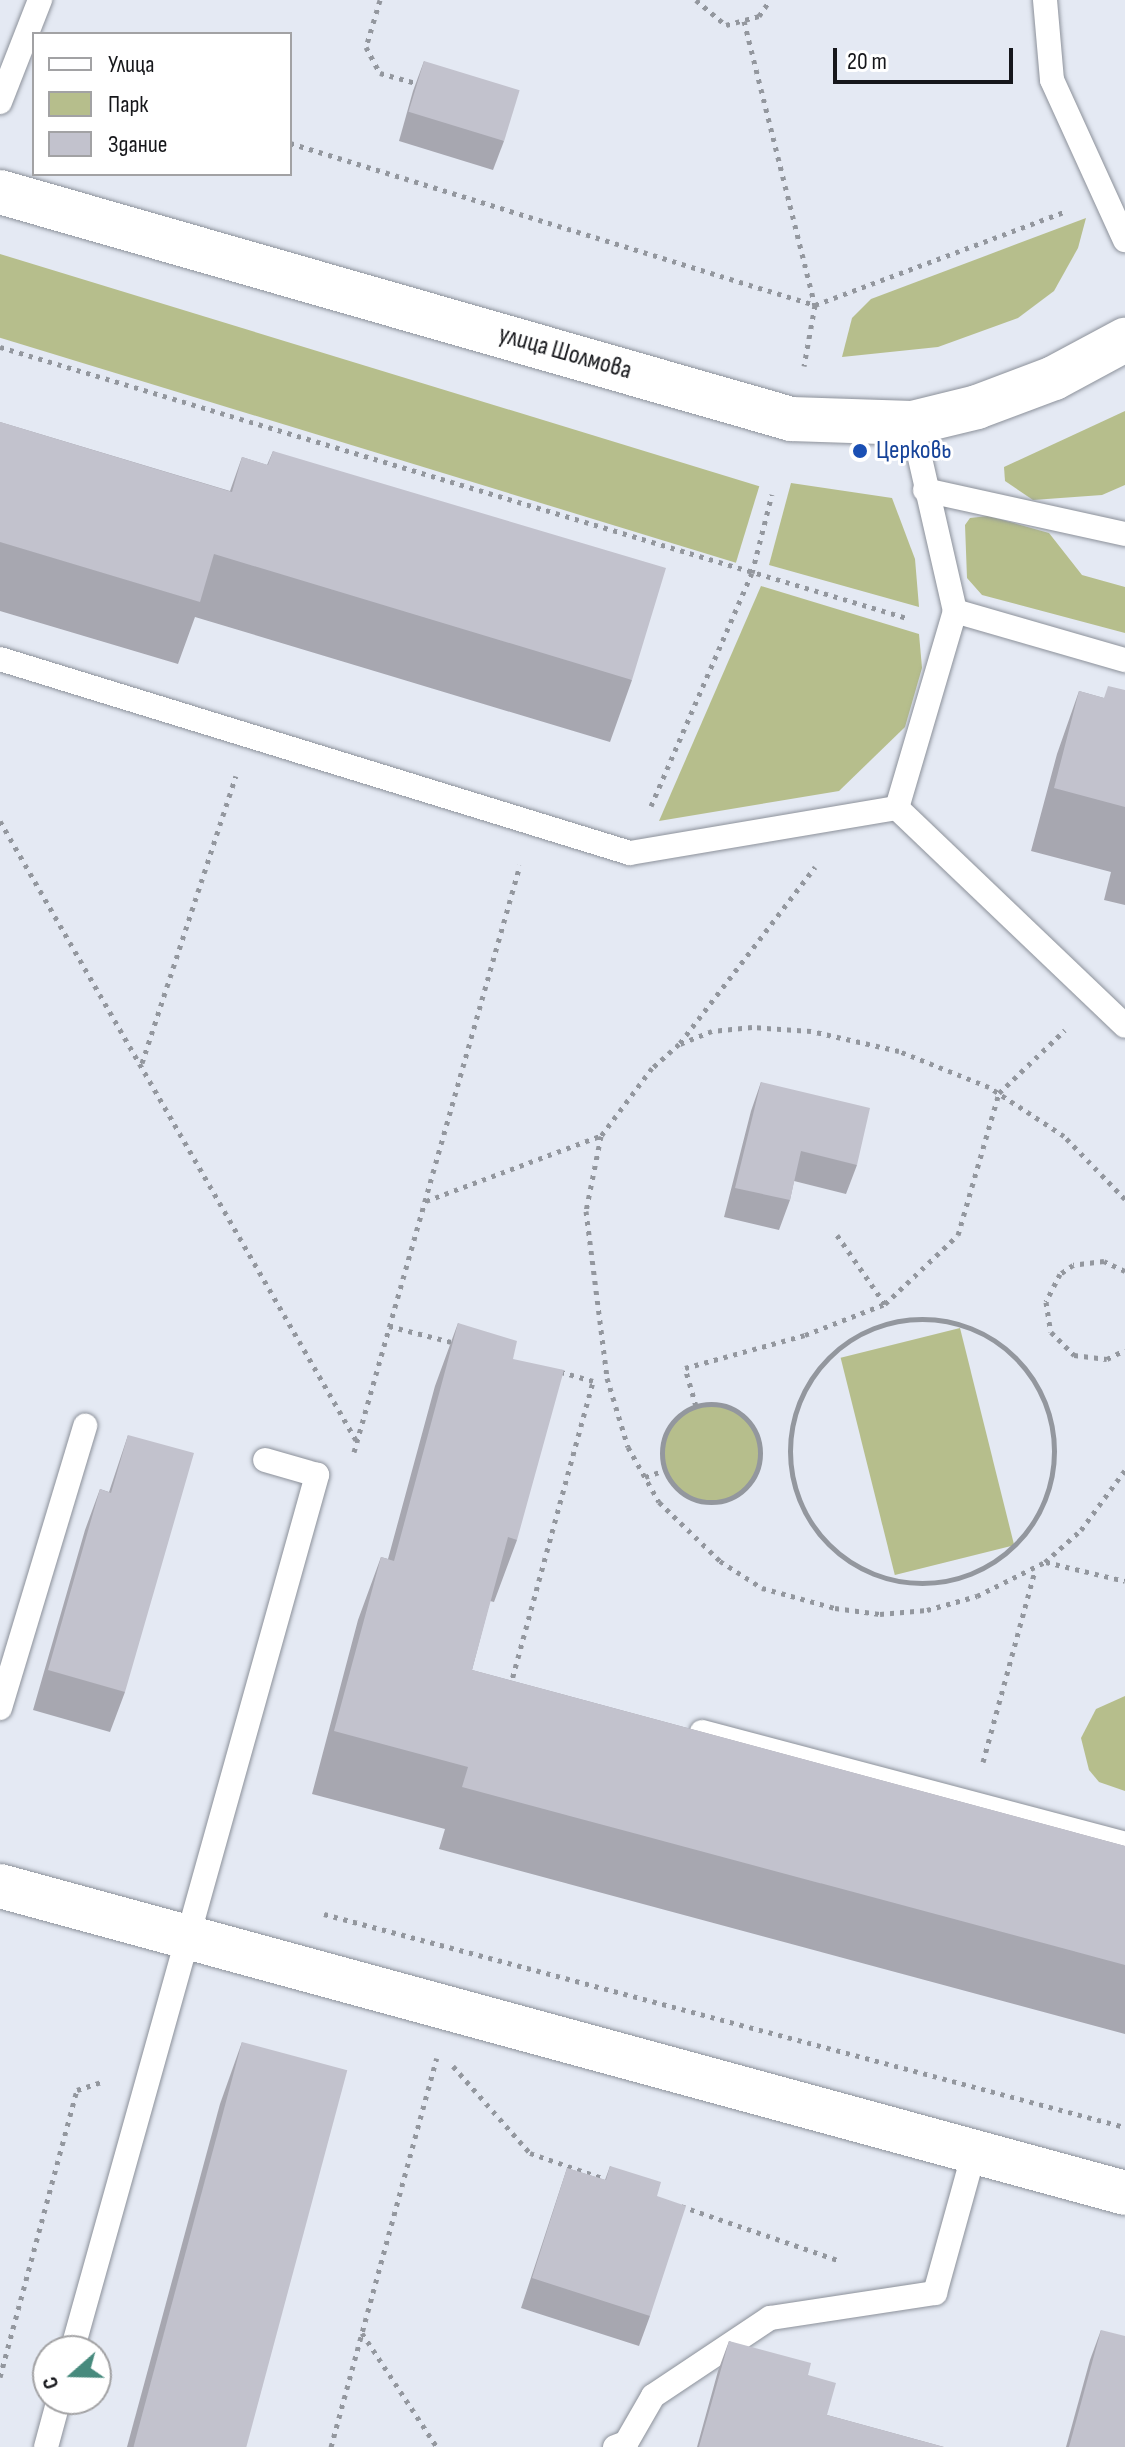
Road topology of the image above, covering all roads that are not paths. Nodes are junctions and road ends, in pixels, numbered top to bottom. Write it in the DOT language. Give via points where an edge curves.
graph roads {
  1 [pos="40,0"];
  2 [pos="1045,0"];
  3 [pos="0,102"];
  4 [pos="0,192"];
  5 [pos="1125,240"];
  6 [pos="1125,340"];
  7 [pos="912,423"];
  8 [pos="925,490"];
  9 [pos="1125,534"];
  10 [pos="952,621"];
  11 [pos="0,659"];
  12 [pos="1125,660"];
  13 [pos="897,808"];
  14 [pos="1125,1026"];
  15 [pos="85,1426"];
  16 [pos="265,1460"];
  17 [pos="0,1708"];
  18 [pos="682,1727"];
  19 [pos="1125,1844"];
  20 [pos="0,1886"];
  21 [pos="185,1936"];
  22 [pos="974,2152"];
  23 [pos="1125,2193"];
  24 [pos="76,2335"];
  25 [pos="55,2415"];
  26 [pos="46,2447"];
  27 [pos="615,2447"];
  1 -- 3 [label="lane"];
  2 -- 5 [label="lane" via="1052,80"];
  4 -- 7 [label="street, улица Шолмова" via="791,419"];
  6 -- 7 [label="street, улица Шолмова" via="1054,378 977,407"];
  7 -- 8 [label="lane"];
  8 -- 9 [label="lane"];
  8 -- 10 [label="lane"];
  10 -- 12 [label="lane"];
  10 -- 13 [label="lane"];
  11 -- 13 [label="lane" via="630,853"];
  13 -- 14 [label="lane"];
  15 -- 17 [label="lane"];
  16 -- 21 [label="lane" via="317,1475"];
  18 -- 19 [label="lane"];
  20 -- 21 [label="street"];
  21 -- 22 [label="street"];
  21 -- 24 [label="lane"];
  22 -- 23 [label="street"];
  22 -- 27 [label="lane" via="935,2293 770,2318 653,2396 626,2443"];
  25 -- 26 [label="lane"];
}
